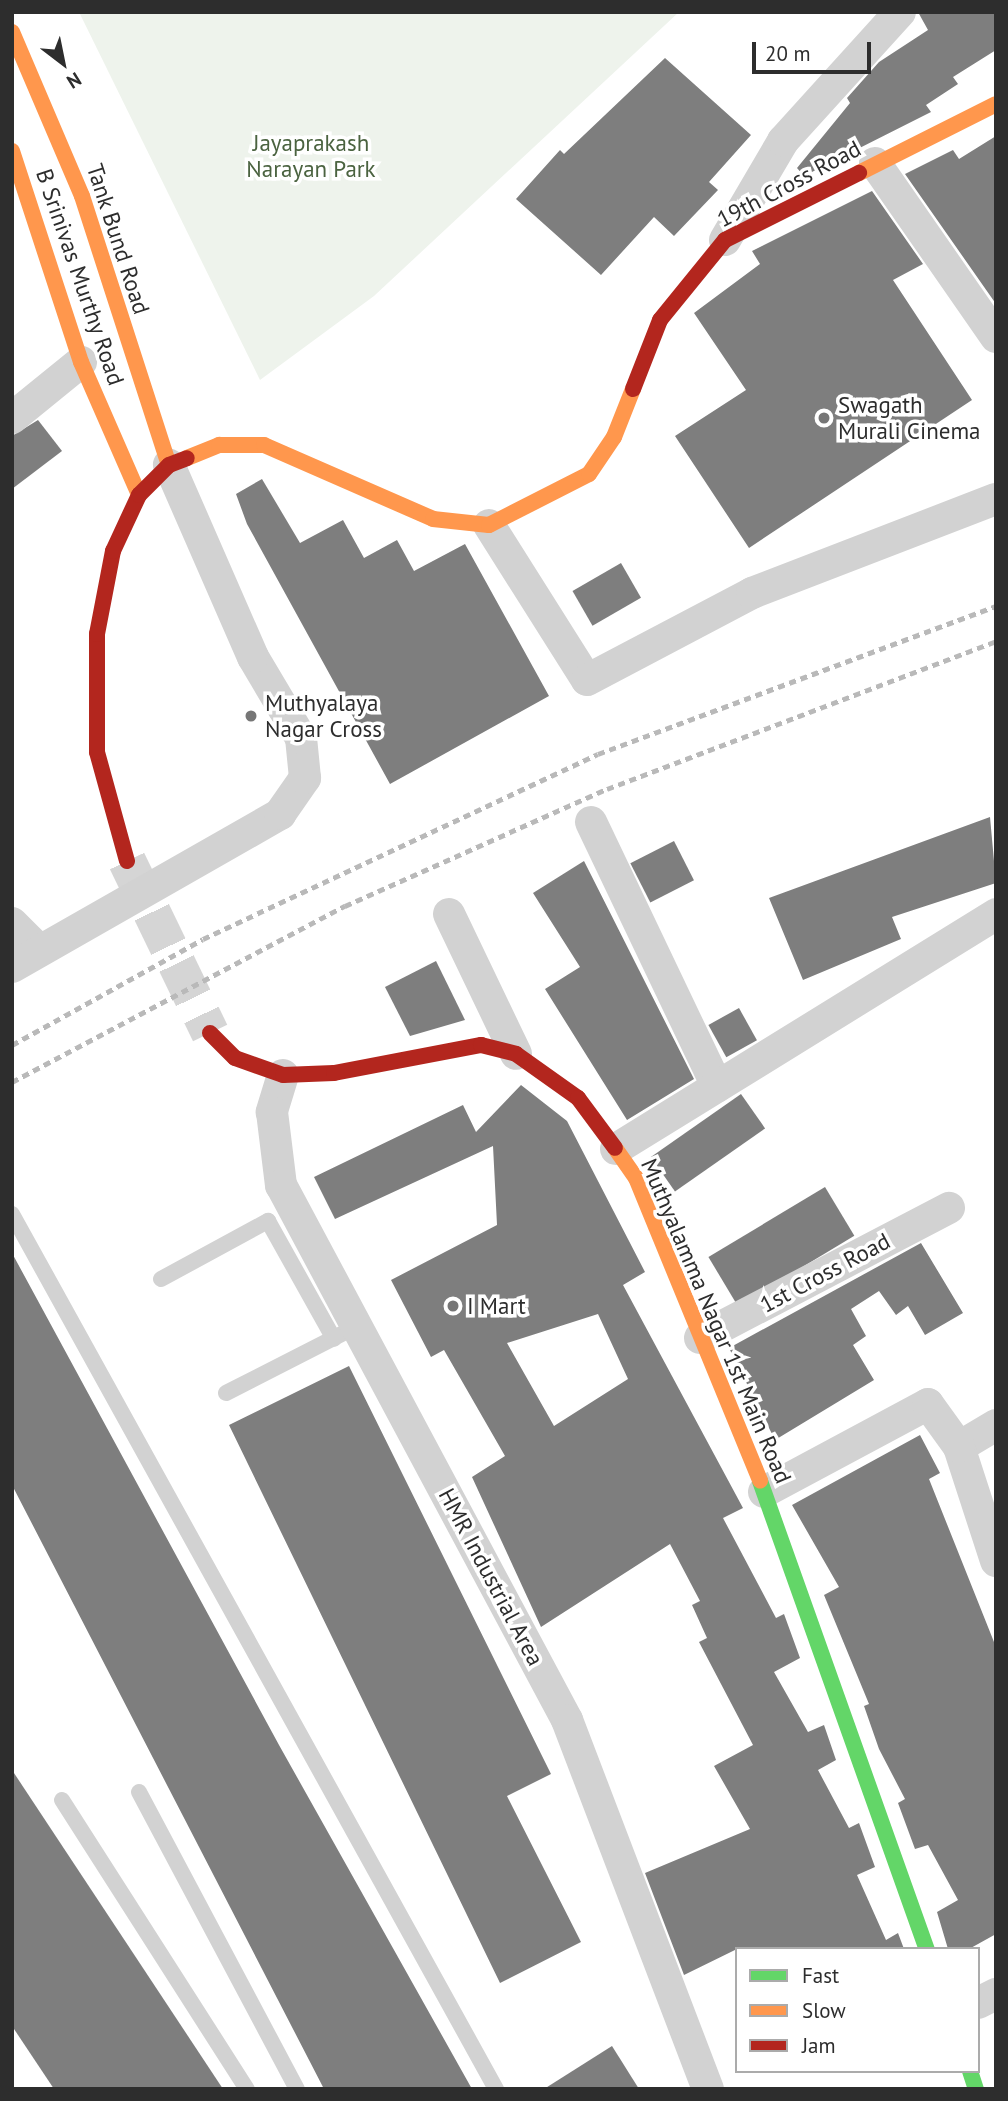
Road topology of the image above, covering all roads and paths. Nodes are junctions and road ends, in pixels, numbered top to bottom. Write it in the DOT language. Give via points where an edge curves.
graph roads {
  1 [pos="900,12"];
  2 [pos="12,32"];
  3 [pos="996,104"];
  4 [pos="875,163"];
  5 [pos="15,167"];
  6 [pos="726,240"];
  7 [pos="992,324"];
  8 [pos="81,362"];
  9 [pos="12,418"];
  10 [pos="169,465"];
  11 [pos="139,495"];
  12 [pos="996,499"];
  13 [pos="489,525"];
  14 [pos="591,822"];
  15 [pos="127,861"];
  16 [pos="449,914"];
  17 [pos="996,914"];
  18 [pos="12,923"];
  19 [pos="39,950"];
  20 [pos="12,967"];
  21 [pos="210,1033"];
  22 [pos="516,1054"];
  23 [pos="283,1075"];
  24 [pos="717,1086"];
  25 [pos="616,1149"];
  26 [pos="949,1208"];
  27 [pos="12,1214"];
  28 [pos="161,1279"];
  29 [pos="345,1332"];
  30 [pos="700,1338"];
  31 [pos="226,1394"];
  32 [pos="996,1424"];
  33 [pos="959,1447"];
  34 [pos="764,1492"];
  35 [pos="996,1561"];
  36 [pos="139,1792"];
  37 [pos="62,1800"];
  38 [pos="926,1947"];
  39 [pos="996,1994"];
  40 [pos="980,2002"];
  41 [pos="247,2089"];
  42 [pos="297,2089"];
  43 [pos="496,2089"];
  44 [pos="708,2089"];
  1 -- 6 [label="street" via="783,141"];
  2 -- 10 [label="street, Tank Bund Road" via="82,196"];
  3 -- 4 [label="street, 19th Cross Road"];
  4 -- 6 [label="street, 19th Cross Road"];
  4 -- 7 [label="street"];
  5 -- 8 [label="street, B Srinivas Murthy Road"];
  6 -- 13 [label="street, 19th Cross Road" via="660,320 614,437 589,474"];
  8 -- 9 [label="street"];
  8 -- 11 [label="street, B Srinivas Murthy Road"];
  10 -- 11 [label="street"];
  10 -- 13 [label="street" via="219,445 264,445 433,519"];
  10 -- 19 [label="street" via="253,657 300,738 305,778 280,814"];
  11 -- 15 [label="street" via="113,551 93,694 108,808"];
  12 -- 13 [label="street" via="752,593 587,680"];
  14 -- 24 [label="street"];
  16 -- 22 [label="street"];
  17 -- 24 [label="street"];
  18 -- 19 [label="street"];
  19 -- 20 [label="street"];
  21 -- 23 [label="street, Muthyalamma Nagar 1st Main Road" via="235,1058"];
  22 -- 23 [label="street, Muthyalamma Nagar 1st Main Road" via="481,1045 334,1073"];
  22 -- 25 [label="street, Muthyalamma Nagar 1st Main Road" via="578,1098"];
  23 -- 29 [label="street, HMR Industrial Area" via="272,1112 281,1185"];
  24 -- 25 [label="street"];
  25 -- 30 [label="street, Muthyalamma Nagar 1st Main Road" via="636,1178"];
  26 -- 30 [label="street, 1st Cross Road"];
  27 -- 43 [label="lane"];
  28 -- 29 [label="lane" via="268,1221"];
  29 -- 31 [label="lane"];
  29 -- 44 [label="street, HMR Industrial Area" via="567,1720"];
  30 -- 34 [label="street, Muthyalamma Nagar 1st Main Road"];
  32 -- 33 [label="street"];
  33 -- 34 [label="street" via="928,1404"];
  33 -- 35 [label="street"];
  34 -- 38 [label="street, Muthyalamma Nagar 1st Main Road"];
  36 -- 42 [label="lane"];
  37 -- 41 [label="lane"];
  39 -- 40 [label="street"];
}
